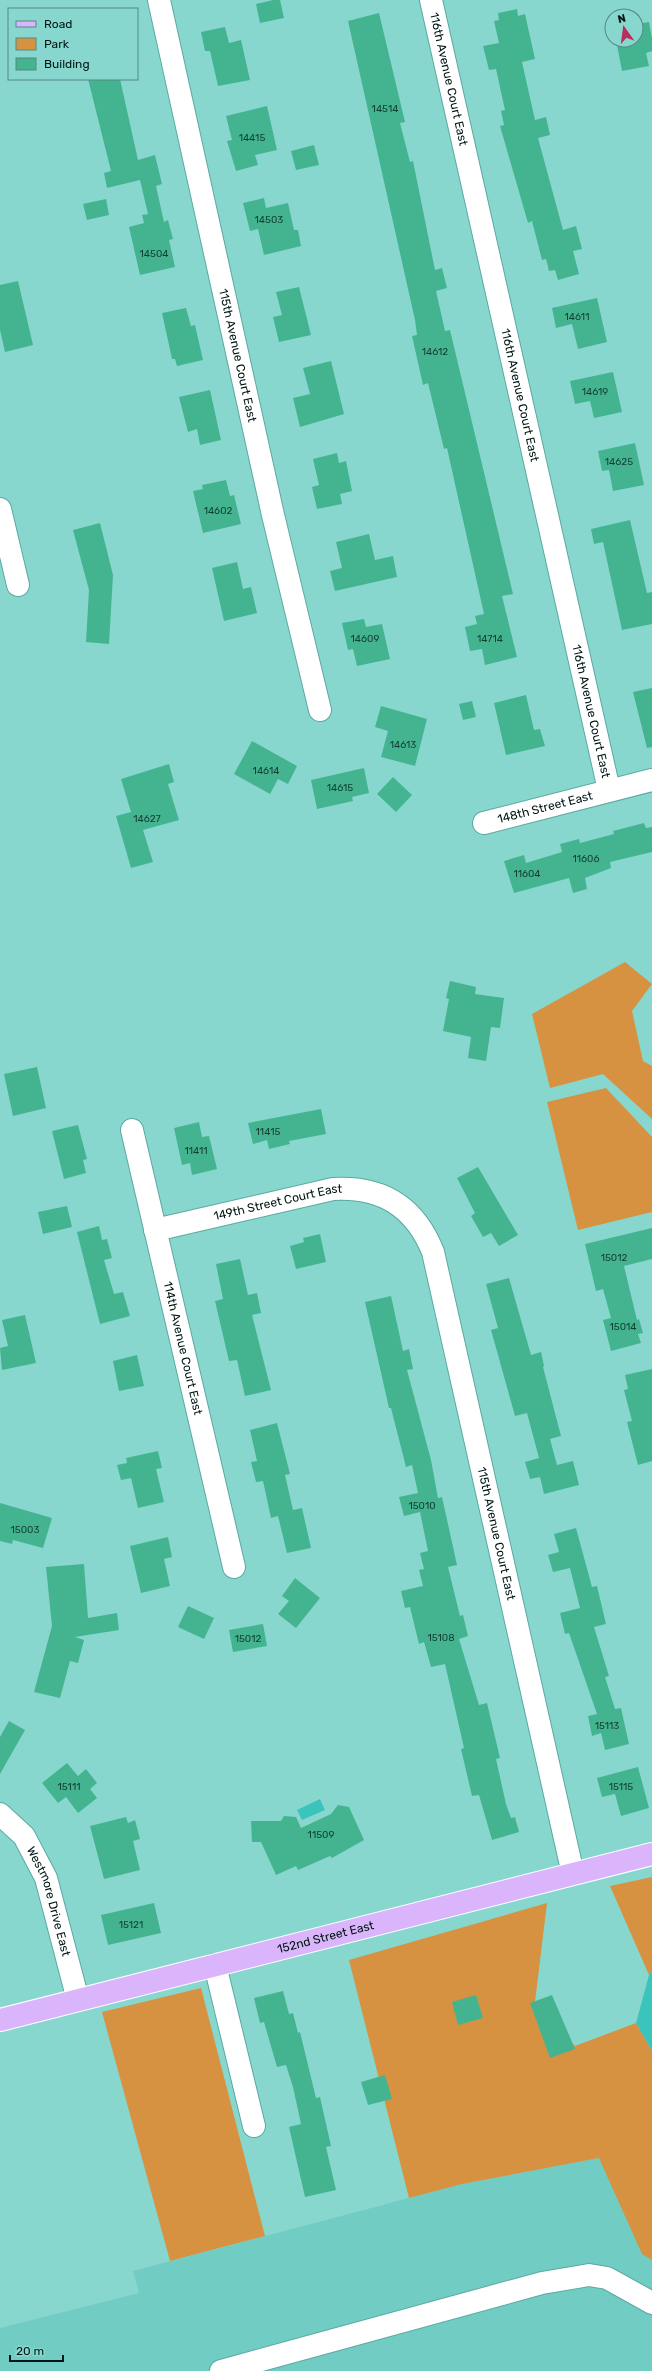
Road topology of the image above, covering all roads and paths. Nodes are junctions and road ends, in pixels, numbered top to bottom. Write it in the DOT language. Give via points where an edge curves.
graph roads {
  1 [pos="159,0"];
  2 [pos="431,0"];
  3 [pos="0,509"];
  4 [pos="18,585"];
  5 [pos="320,710"];
  6 [pos="652,780"];
  7 [pos="609,790"];
  8 [pos="484,823"];
  9 [pos="132,1130"];
  10 [pos="399,1205"];
  11 [pos="154,1230"];
  12 [pos="234,1567"];
  13 [pos="0,1814"];
  14 [pos="652,1854"];
  15 [pos="573,1874"];
  16 [pos="215,1965"];
  17 [pos="78,2000"];
  18 [pos="0,2020"];
  19 [pos="254,2126"];
  20 [pos="652,2303"];
  21 [pos="222,2371"];
  1 -- 5 [label="street, 115th Avenue Court East" via="271,507"];
  2 -- 7 [label="street, 116th Avenue Court East"];
  3 -- 4 [label="street"];
  6 -- 7 [label="street, 148th Street East"];
  7 -- 8 [label="street, 148th Street East"];
  9 -- 11 [label="street, 114th Avenue Court East"];
  10 -- 11 [label="street, 149th Street Court East" via="378,1194 363,1190 333,1189"];
  10 -- 15 [label="street, 115th Avenue Court East" via="420,1225 433,1252"];
  11 -- 12 [label="street, 114th Avenue Court East"];
  13 -- 17 [label="street, Westmore Drive East" via="24,1836 46,1878"];
  14 -- 15 [label="main road, 152nd Street East"];
  15 -- 16 [label="main road, 152nd Street East"];
  16 -- 17 [label="main road, 152nd Street East"];
  16 -- 19 [label="street"];
  17 -- 18 [label="main road, 152nd Street East"];
  20 -- 21 [label="street" via="607,2278 589,2275 542,2283"];
}
